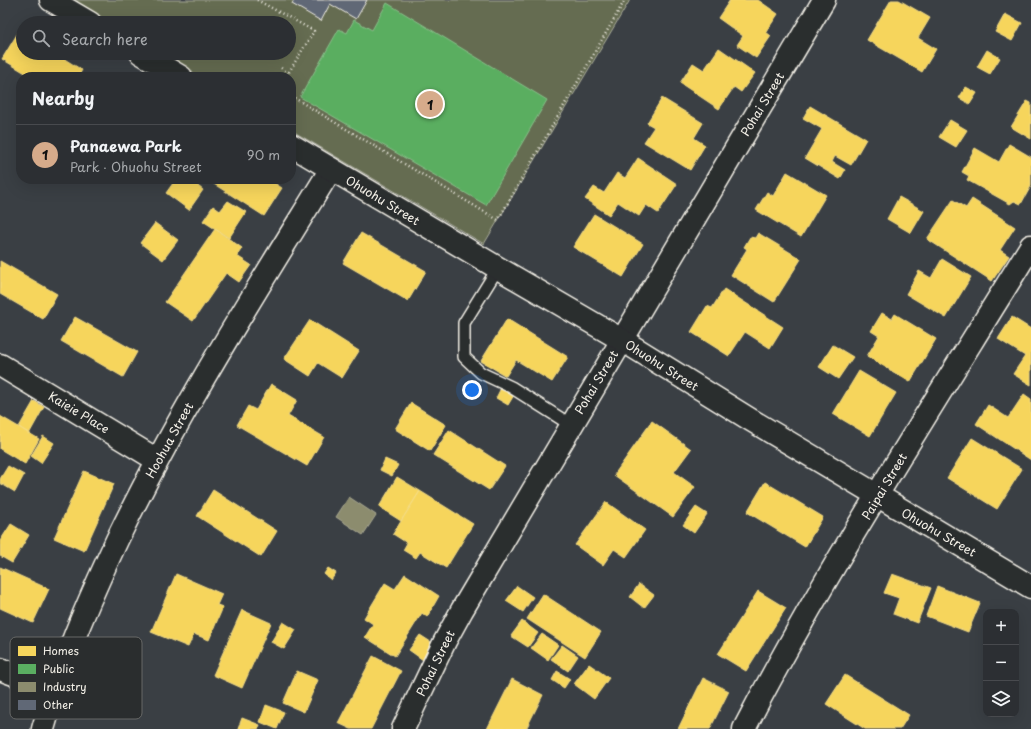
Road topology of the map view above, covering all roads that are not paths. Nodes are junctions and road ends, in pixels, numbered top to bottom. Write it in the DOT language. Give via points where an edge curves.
graph roads {
  1 [pos="51,0"];
  2 [pos="824,0"];
  3 [pos="78,16"];
  4 [pos="153,60"];
  5 [pos="173,72"];
  6 [pos="296,148"];
  7 [pos="331,169"];
  8 [pos="1031,246"];
  9 [pos="498,268"];
  10 [pos="622,340"];
  11 [pos="0,365"];
  12 [pos="571,424"];
  13 [pos="157,460"];
  14 [pos="877,496"];
  15 [pos="1031,586"];
  16 [pos="74,637"];
  17 [pos="0,669"];
  18 [pos="10,673"];
  19 [pos="46,719"];
  20 [pos="43,729"];
  21 [pos="403,729"];
  22 [pos="744,729"];
  1 -- 3 [label="street"];
  2 -- 10 [label="street, Pohai Street"];
  4 -- 5 [label="street"];
  6 -- 7 [label="street, Ohuohu Street"];
  7 -- 9 [label="street, Ohuohu Street"];
  7 -- 13 [label="street, Hoohua Street" via="241,314"];
  8 -- 14 [label="street, Paipai Street"];
  9 -- 10 [label="street, Ohuohu Street"];
  9 -- 12 [label="lane" via="464,323 464,357 481,373 511,387"];
  10 -- 12 [label="street, Pohai Street"];
  10 -- 14 [label="street, Ohuohu Street"];
  11 -- 13 [label="street, Kaieie Place"];
  12 -- 21 [label="street, Pohai Street" via="462,610"];
  13 -- 16 [label="street, Hoohua Street" via="102,571"];
  14 -- 15 [label="street, Ohuohu Street"];
  14 -- 22 [label="street, Paipai Street" via="779,662"];
  17 -- 18 [label="street"];
  19 -- 20 [label="street, Hoohua Street"];
}
